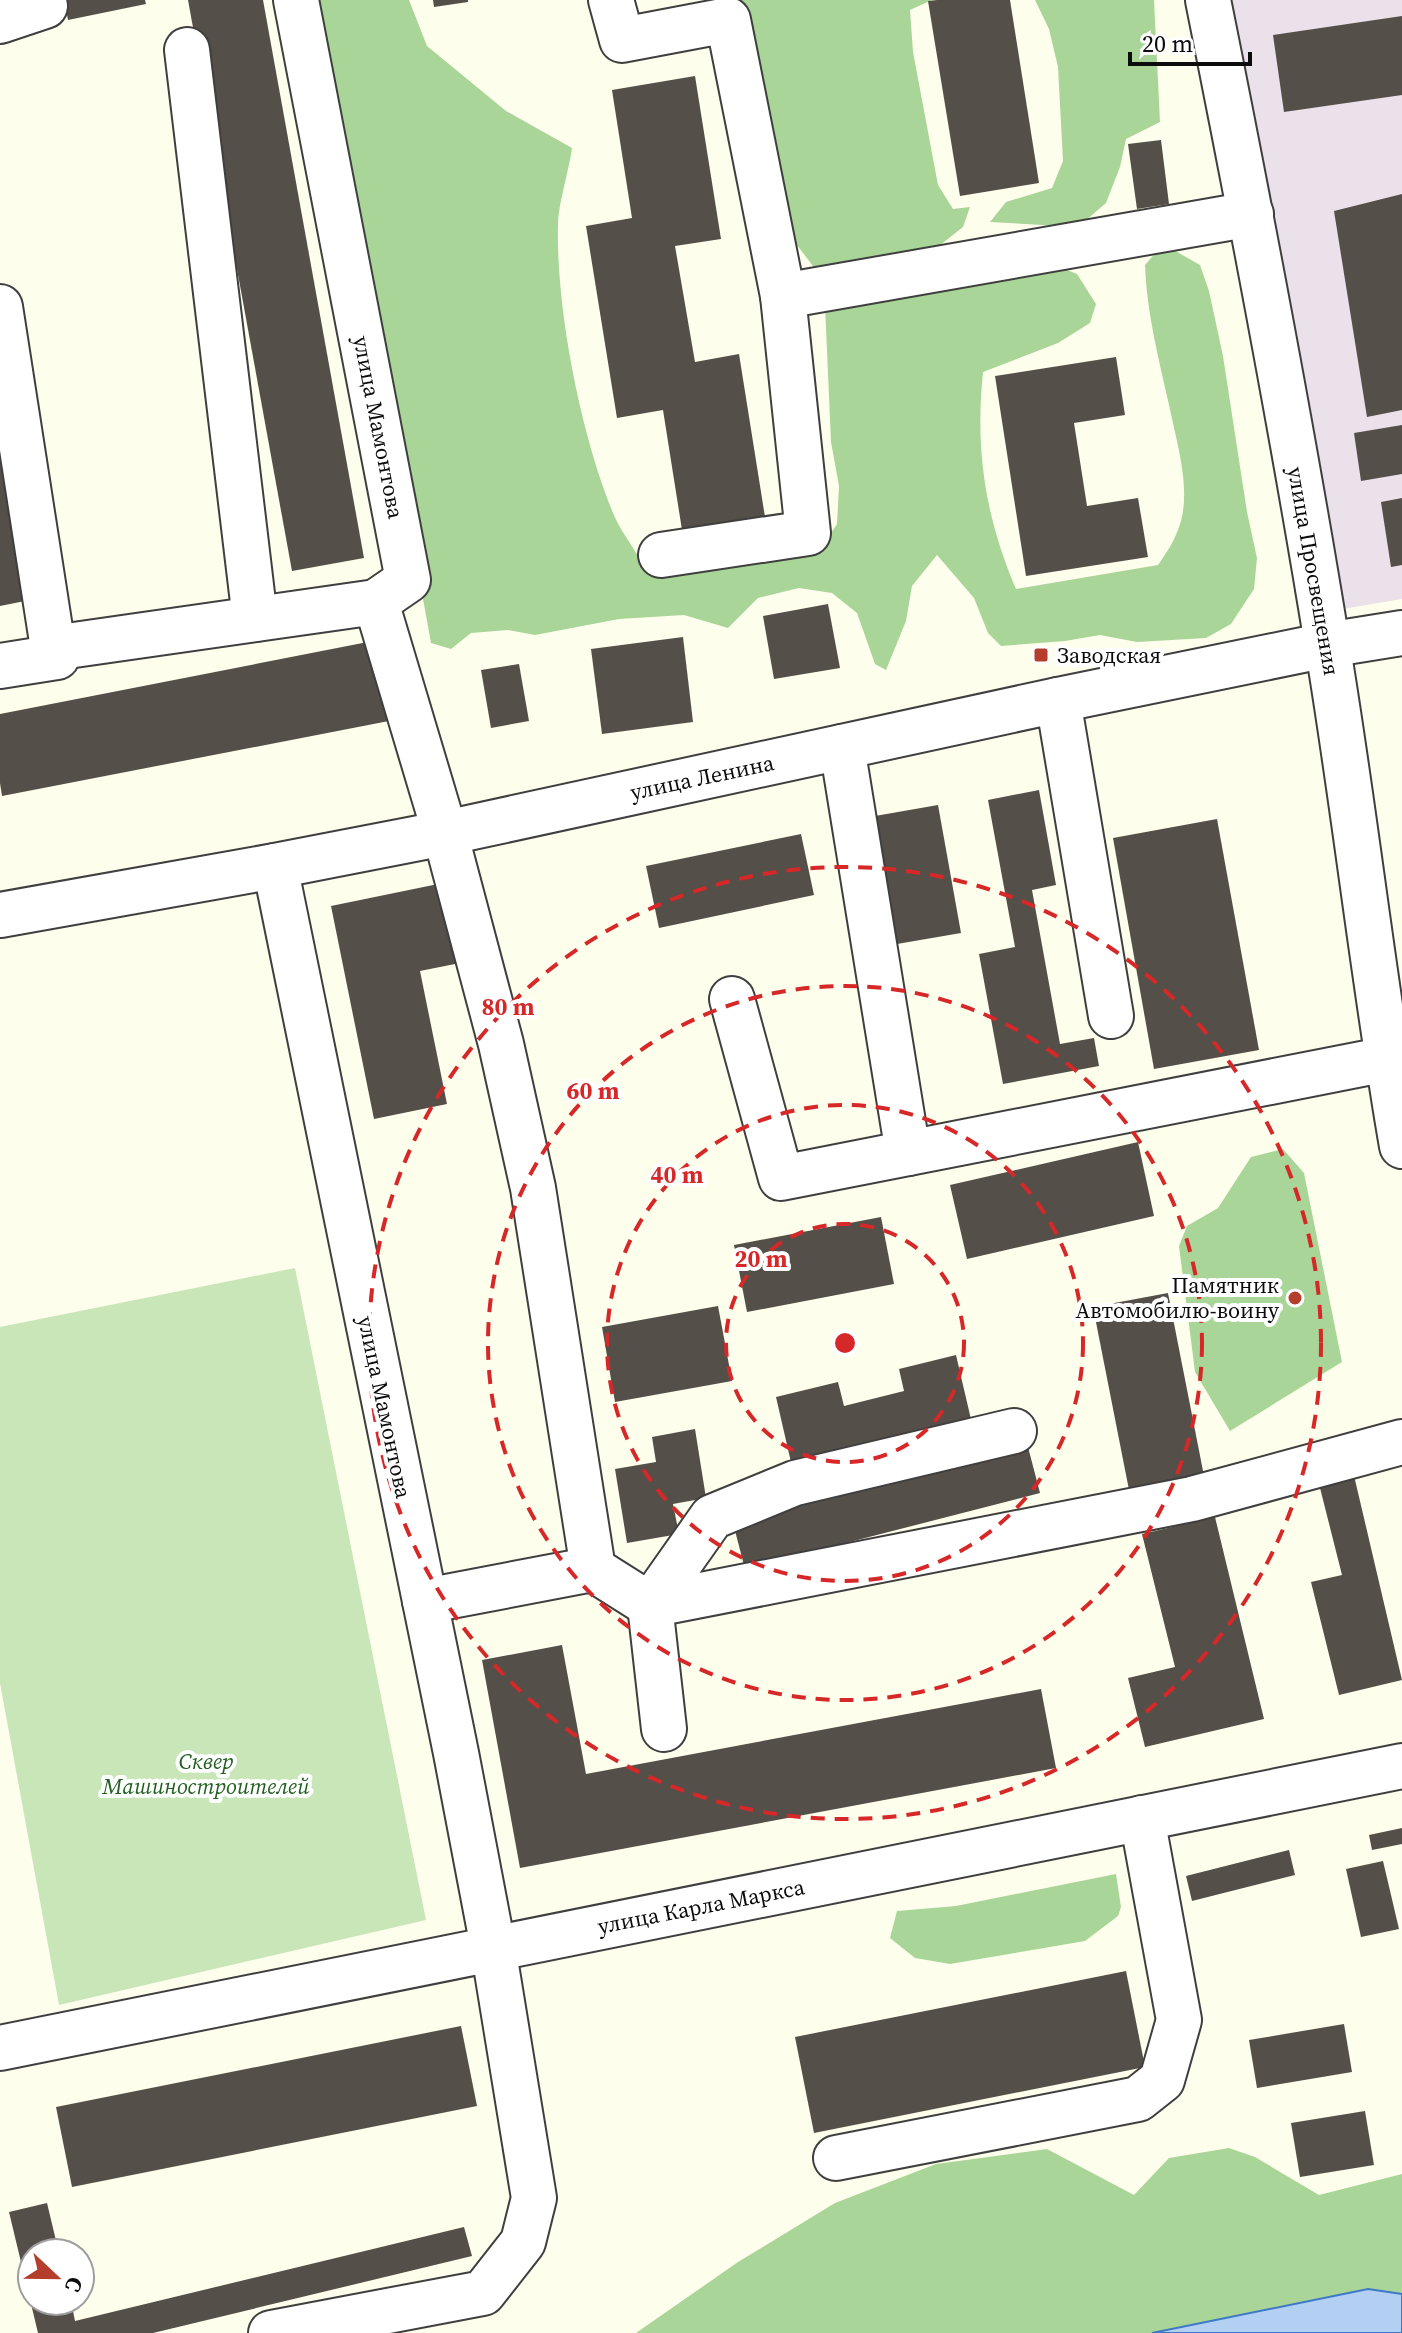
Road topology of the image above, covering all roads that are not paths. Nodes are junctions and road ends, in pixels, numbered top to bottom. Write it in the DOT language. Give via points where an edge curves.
graph roads {
  1 [pos="296,0"];
  2 [pos="611,0"];
  3 [pos="1208,0"];
  4 [pos="1215,0"];
  5 [pos="45,6"];
  6 [pos="0,21"];
  7 [pos="187,50"];
  8 [pos="1251,214"];
  9 [pos="783,296"];
  10 [pos="0,307"];
  11 [pos="661,555"];
  12 [pos="376,602"];
  13 [pos="255,619"];
  14 [pos="1402,633"];
  15 [pos="1327,645"];
  16 [pos="53,648"];
  17 [pos="0,666"];
  18 [pos="1058,700"];
  19 [pos="842,747"];
  20 [pos="445,833"];
  21 [pos="275,866"];
  22 [pos="0,915"];
  23 [pos="732,999"];
  24 [pos="1111,1016"];
  25 [pos="1387,1059"];
  26 [pos="1402,1146"];
  27 [pos="908,1153"];
  28 [pos="1014,1431"];
  29 [pos="1402,1442"];
  30 [pos="593,1569"];
  31 [pos="425,1601"];
  32 [pos="650,1605"];
  33 [pos="664,1729"];
  34 [pos="1402,1766"];
  35 [pos="1142,1818"];
  36 [pos="493,1947"];
  37 [pos="0,2048"];
  38 [pos="836,2158"];
  39 [pos="271,2333"];
  1 -- 12 [label="street, улица Мамонтова" via="408,580"];
  2 -- 9 [label="street" via="622,40 728,20"];
  3 -- 4 [label="street"];
  3 -- 8 [label="street, улица Просвещения"];
  5 -- 6 [label="street"];
  7 -- 13 [label="street"];
  8 -- 9 [label="street"];
  8 -- 15 [label="street, улица Просвещения"];
  9 -- 11 [label="street" via="808,533"];
  10 -- 16 [label="street"];
  12 -- 13 [label="street"];
  12 -- 20 [label="street"];
  13 -- 16 [label="street"];
  14 -- 15 [label="street, улица Ленина"];
  15 -- 18 [label="street, улица Ленина"];
  15 -- 25 [label="street, улица Просвещения"];
  16 -- 17 [label="street" via="57,657"];
  18 -- 19 [label="street, улица Ленина"];
  18 -- 24 [label="street"];
  19 -- 20 [label="street, улица Ленина"];
  19 -- 27 [label="street"];
  20 -- 21 [label="street, улица Ленина"];
  20 -- 30 [label="street" via="533,1188"];
  21 -- 22 [label="street, улица Ленина"];
  21 -- 31 [label="street, улица Мамонтова"];
  23 -- 27 [label="street" via="781,1178"];
  25 -- 26 [label="street, улица Просвещения"];
  25 -- 27 [label="street"];
  28 -- 32 [label="street" via="795,1483 712,1517"];
  29 -- 32 [label="street" via="1192,1499"];
  30 -- 31 [label="street"];
  30 -- 32 [label="street"];
  31 -- 36 [label="street, улица Мамонтова"];
  32 -- 33 [label="street"];
  34 -- 35 [label="street, улица Карла Маркса"];
  35 -- 36 [label="street, улица Карла Маркса"];
  35 -- 38 [label="street" via="1179,2020 1162,2080 1138,2099"];
  36 -- 37 [label="street, улица Карла Маркса"];
  36 -- 39 [label="street, улица Мамонтова" via="534,2198 523,2242 483,2293"];
}
